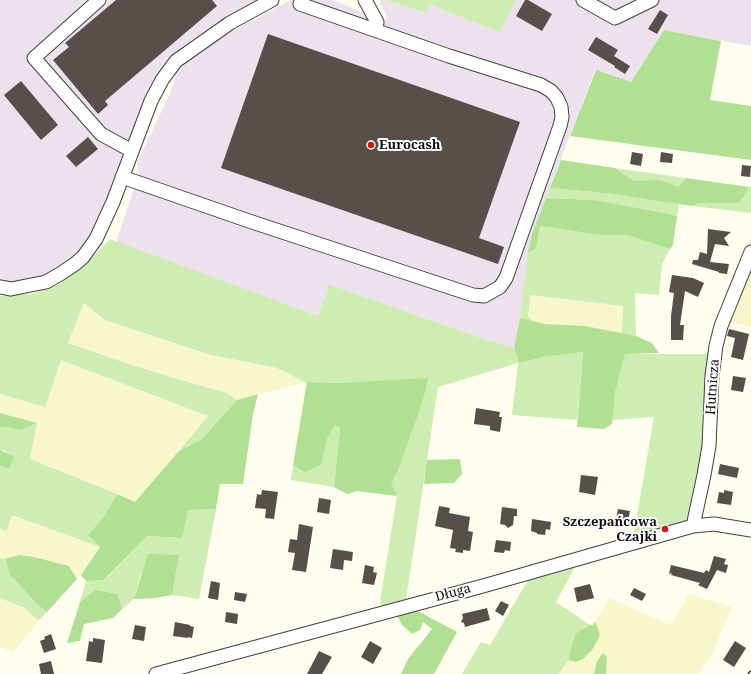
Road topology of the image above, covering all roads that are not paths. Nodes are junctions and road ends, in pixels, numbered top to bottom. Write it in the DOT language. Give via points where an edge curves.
graph roads {
  1 [pos="99,0"];
  2 [pos="272,0"];
  3 [pos="365,0"];
  4 [pos="583,0"];
  5 [pos="652,0"];
  6 [pos="300,4"];
  7 [pos="376,26"];
  8 [pos="132,151"];
  9 [pos="122,177"];
  10 [pos="751,252"];
  11 [pos="0,287"];
  12 [pos="693,526"];
  13 [pos="751,530"];
  14 [pos="156,674"];
  1 -- 8 [label="street" via="34,58 101,134"];
  2 -- 8 [label="street" via="230,23 176,61 151,101"];
  3 -- 7 [label="street"];
  4 -- 5 [label="street" via="615,18"];
  6 -- 7 [label="street"];
  7 -- 9 [label="street" via="449,56 541,86 557,98 561,112 560,126 506,278 493,292 484,296 473,295"];
  8 -- 9 [label="street"];
  9 -- 11 [label="street" via="96,239 83,257 46,282 11,289"];
  10 -- 12 [label="street, Hutnicza" via="721,326 716,346 709,446"];
  12 -- 13 [label="street, Długa" via="714,524"];
  12 -- 14 [label="street, Długa" via="483,586"];
}
